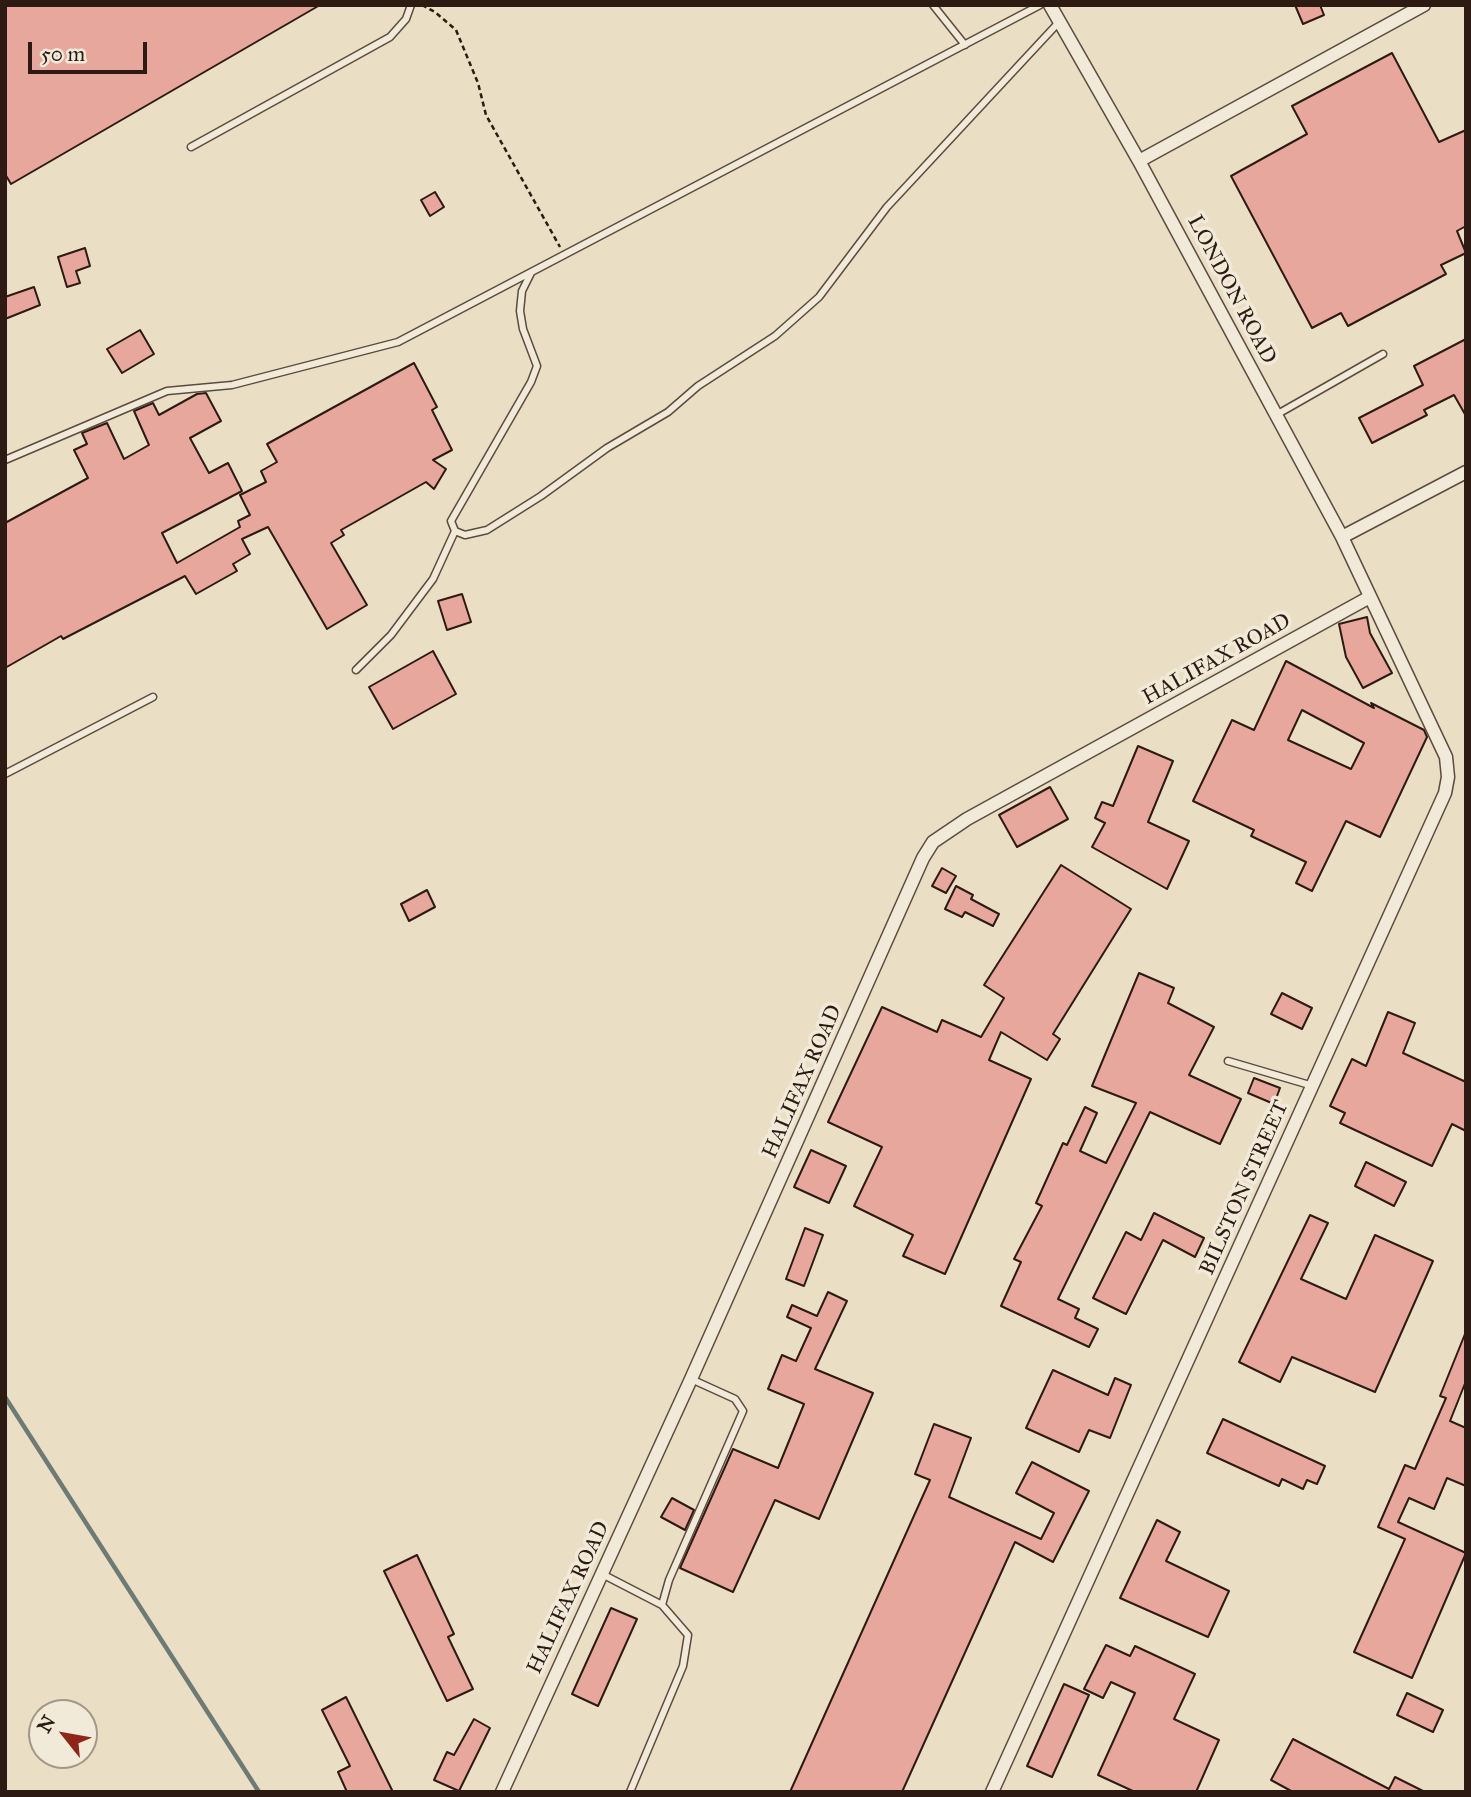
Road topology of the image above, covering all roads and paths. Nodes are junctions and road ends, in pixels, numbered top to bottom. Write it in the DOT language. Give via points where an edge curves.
graph roads {
  1 [pos="411,5"];
  2 [pos="422,5"];
  3 [pos="933,5"];
  4 [pos="1040,5"];
  5 [pos="1050,5"];
  6 [pos="1424,5"];
  7 [pos="1059,21"];
  8 [pos="965,45"];
  9 [pos="191,148"];
  10 [pos="1139,161"];
  11 [pos="565,255"];
  12 [pos="531,273"];
  13 [pos="1383,354"];
  14 [pos="1276,415"];
  15 [pos="5,460"];
  16 [pos="1466,472"];
  17 [pos="455,531"];
  18 [pos="1342,537"];
  19 [pos="1368,598"];
  20 [pos="356,670"];
  21 [pos="153,697"];
  22 [pos="5,774"];
  23 [pos="1228,1061"];
  24 [pos="1313,1086"];
  25 [pos="691,1379"];
  26 [pos="602,1574"];
  27 [pos="662,1605"];
  28 [pos="502,1792"];
  29 [pos="630,1792"];
  30 [pos="992,1792"];
  1 -- 9 [label="lane" via="406,19 390,37"];
  2 -- 11 [label="path" via="456,30 486,115"];
  3 -- 8 [label="lane"];
  4 -- 8 [label="lane"];
  5 -- 7 [label="street, LONDON ROAD"];
  6 -- 10 [label="street"];
  7 -- 10 [label="street, LONDON ROAD"];
  7 -- 17 [label="lane" via="887,207 819,297 775,336 487,530 465,535"];
  8 -- 11 [label="lane"];
  10 -- 14 [label="street, LONDON ROAD"];
  11 -- 12 [label="lane"];
  12 -- 15 [label="lane" via="398,342 232,385 167,391"];
  12 -- 17 [label="lane" via="522,291 520,311 537,366 451,521"];
  13 -- 14 [label="lane"];
  14 -- 18 [label="street, LONDON ROAD"];
  16 -- 18 [label="street"];
  17 -- 20 [label="lane" via="432,579 391,635"];
  18 -- 19 [label="street, LONDON ROAD"];
  19 -- 24 [label="street, BILSTON STREET" via="1446,757 1448,776 1445,793"];
  19 -- 25 [label="street, HALIFAX ROAD" via="933,842"];
  21 -- 22 [label="lane"];
  23 -- 24 [label="lane"];
  24 -- 30 [label="street, BILSTON STREET"];
  25 -- 26 [label="street, HALIFAX ROAD"];
  25 -- 27 [label="lane" via="735,1399 743,1411"];
  26 -- 27 [label="lane"];
  26 -- 28 [label="street, HALIFAX ROAD"];
  27 -- 29 [label="lane" via="688,1635 679,1677"];
}
